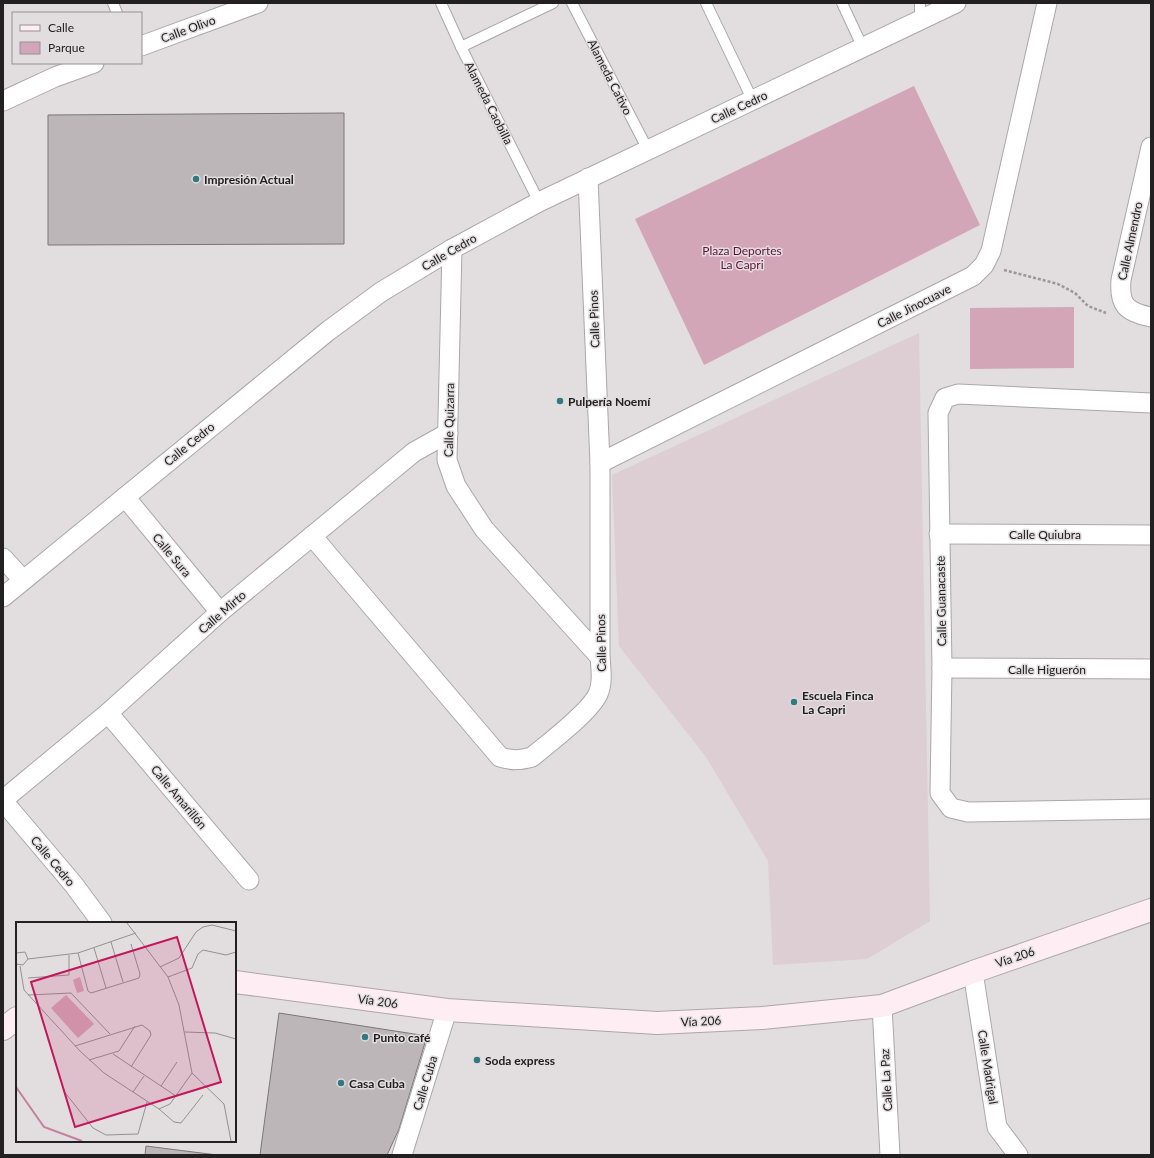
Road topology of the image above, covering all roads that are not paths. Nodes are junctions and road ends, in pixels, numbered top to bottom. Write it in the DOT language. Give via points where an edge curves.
graph roads {
  1 [pos="257,3"];
  2 [pos="441,3"];
  3 [pos="552,3"];
  4 [pos="572,3"];
  5 [pos="706,3"];
  6 [pos="842,3"];
  7 [pos="956,3"];
  8 [pos="1047,3"];
  9 [pos="920,12"];
  10 [pos="142,46"];
  11 [pos="461,47"];
  12 [pos="863,48"];
  13 [pos="91,64"];
  14 [pos="3,101"];
  15 [pos="753,101"];
  16 [pos="1151,147"];
  17 [pos="648,150"];
  18 [pos="588,178"];
  19 [pos="539,202"];
  20 [pos="452,249"];
  21 [pos="1144,315"];
  22 [pos="1151,403"];
  23 [pos="448,433"];
  24 [pos="600,463"];
  25 [pos="124,497"];
  26 [pos="940,534"];
  27 [pos="1151,535"];
  28 [pos="312,536"];
  29 [pos="3,558"];
  30 [pos="23,580"];
  31 [pos="3,597"];
  32 [pos="220,612"];
  33 [pos="600,657"];
  34 [pos="942,668"];
  35 [pos="1151,669"];
  36 [pos="108,713"];
  37 [pos="3,800"];
  38 [pos="1151,809"];
  39 [pos="249,880"];
  40 [pos="1151,910"];
  41 [pos="101,922"];
  42 [pos="973,972"];
  43 [pos="236,982"];
  44 [pos="882,1006"];
  45 [pos="447,1010"];
  46 [pos="16,1019"];
  47 [pos="3,1028"];
  48 [pos="402,1155"];
  49 [pos="890,1155"];
  50 [pos="1018,1155"];
  1 -- 10 [label="street, Calle Olivo"];
  2 -- 11 [label="lane, Alameda Caobilla"];
  3 -- 11 [label="lane"];
  4 -- 17 [label="lane, Alameda Cativo"];
  5 -- 15 [label="lane"];
  6 -- 12 [label="lane"];
  7 -- 9 [label="street, Calle Cedro"];
  8 -- 24 [label="street, Calle Jinocuave" via="991,252 984,265 973,276"];
  9 -- 12 [label="street, Calle Cedro"];
  11 -- 19 [label="lane, Alameda Caobilla"];
  12 -- 15 [label="street, Calle Cedro"];
  13 -- 14 [label="street" via="55,77"];
  15 -- 17 [label="street, Calle Cedro"];
  16 -- 21 [label="street, Calle Almendro" via="1120,294 1124,304"];
  17 -- 18 [label="street, Calle Cedro"];
  18 -- 19 [label="street, Calle Cedro"];
  18 -- 24 [label="street, Calle Pinos"];
  19 -- 20 [label="street, Calle Cedro"];
  20 -- 23 [label="street, Calle Quizarra"];
  20 -- 25 [label="street, Calle Cedro" via="381,292 328,331"];
  22 -- 26 [label="street, Calle Guanacaste" via="958,394 945,398 938,413"];
  23 -- 28 [label="street, Calle Mirto" via="414,452"];
  23 -- 33 [label="street, Calle Quizarra" via="447,460 456,486 484,529"];
  24 -- 33 [label="street, Calle Pinos"];
  25 -- 30 [label="street, Calle Cedro"];
  25 -- 32 [label="street, Calle Sura"];
  26 -- 27 [label="street, Calle Quiubra"];
  26 -- 34 [label="street, Calle Guanacaste"];
  28 -- 32 [label="street, Calle Mirto"];
  28 -- 33 [label="street, Calle Pinos" via="500,756 508,760 532,757 590,707 598,694 602,679"];
  29 -- 30 [label="street"];
  30 -- 31 [label="street, Calle Cedro"];
  32 -- 36 [label="street, Calle Mirto"];
  34 -- 35 [label="street, Calle Higuerón"];
  34 -- 38 [label="street, Calle Guanacaste" via="940,793 951,808 968,812"];
  36 -- 37 [label="street, Calle Mirto"];
  36 -- 39 [label="street, Calle Amarillón"];
  37 -- 41 [label="street, Calle Cedro"];
  40 -- 42 [label="main road, Vía 206"];
  42 -- 44 [label="main road, Vía 206"];
  42 -- 50 [label="street, Calle Madrigal" via="997,1127"];
  43 -- 45 [label="main road, Vía 206"];
  44 -- 45 [label="main road, Vía 206" via="762,1018 657,1023"];
  44 -- 49 [label="street, Calle La Paz"];
  45 -- 48 [label="street, Calle Cuba"];
  46 -- 47 [label="main road"];
}
